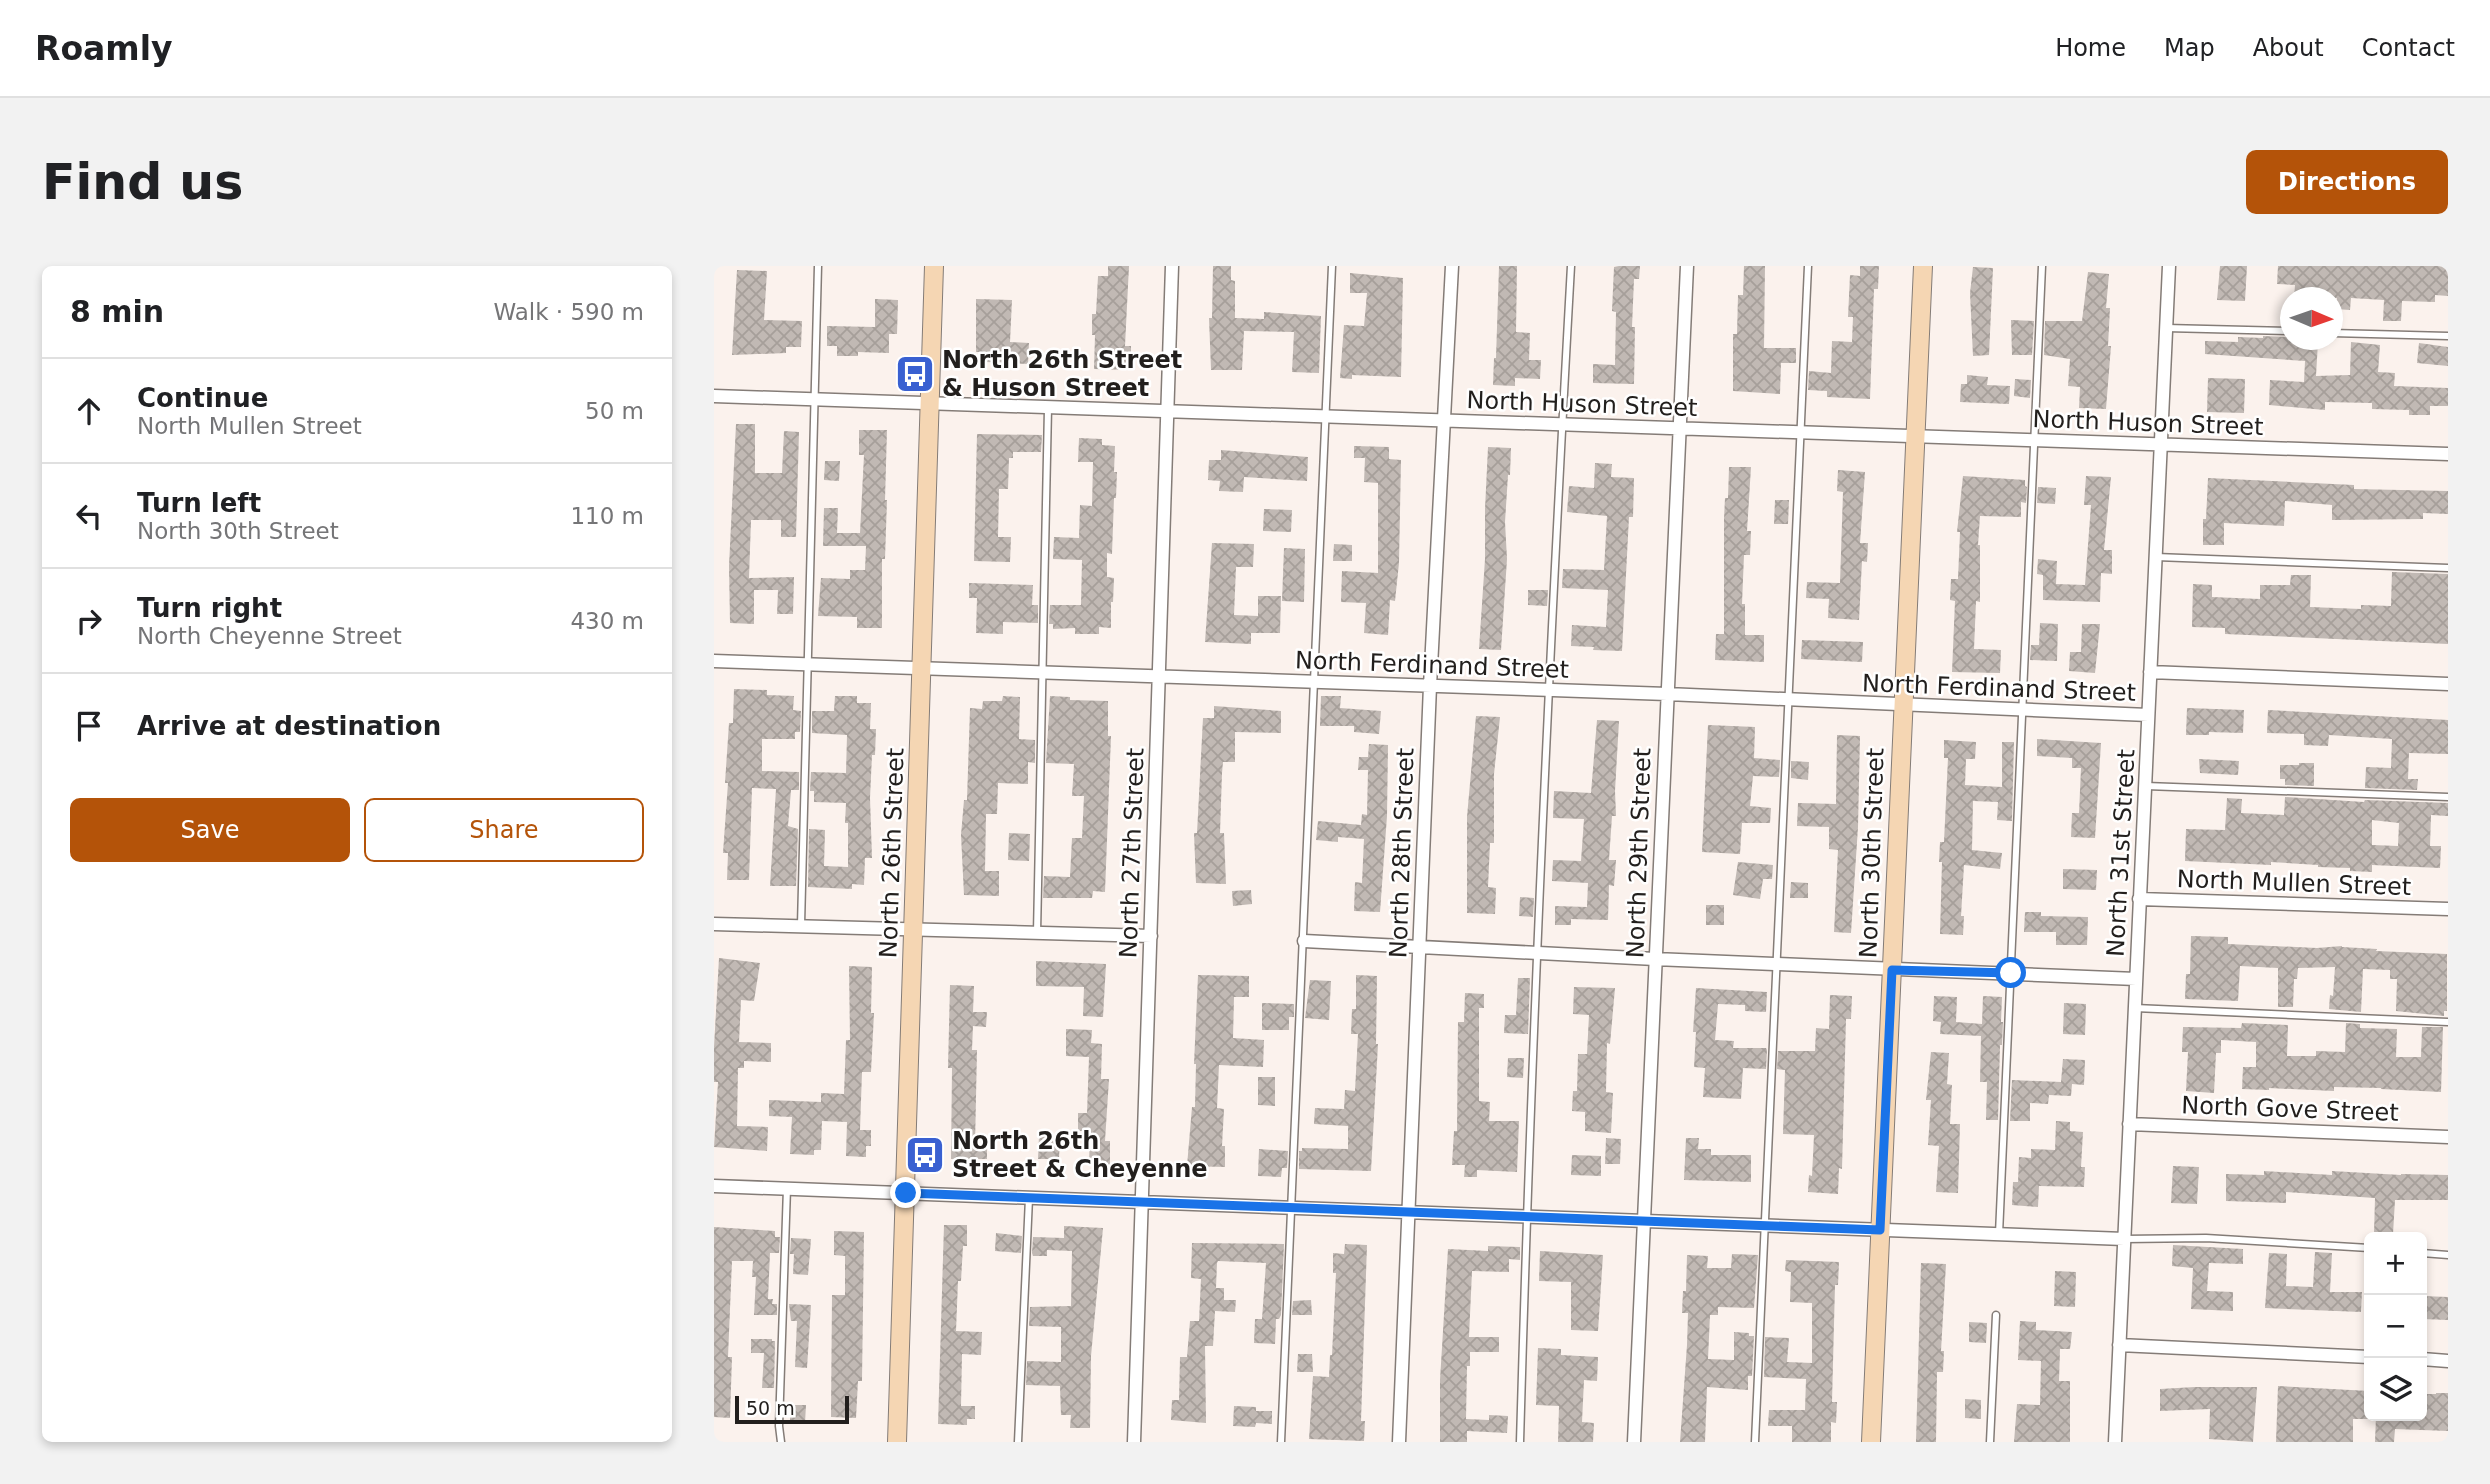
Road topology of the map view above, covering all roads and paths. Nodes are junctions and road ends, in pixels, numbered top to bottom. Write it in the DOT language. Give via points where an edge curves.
graph roads {
  1 [pos="818,266"];
  2 [pos="934,266"];
  3 [pos="1172,266"];
  4 [pos="1332,266"];
  5 [pos="1452,266"];
  6 [pos="1571,266"];
  7 [pos="1686,266"];
  8 [pos="1808,266"];
  9 [pos="1923,266"];
  10 [pos="2042,266"];
  11 [pos="2169,266"];
  12 [pos="2166,328"];
  13 [pos="2280,331"];
  14 [pos="2343,333"];
  15 [pos="2448,336"];
  16 [pos="714,396"];
  17 [pos="815,399"];
  18 [pos="930,403"];
  19 [pos="1048,408"];
  20 [pos="1166,412"];
  21 [pos="1324,417"];
  22 [pos="1443,421"];
  23 [pos="1562,425"];
  24 [pos="1678,429"];
  25 [pos="1801,433"];
  26 [pos="1914,436"];
  27 [pos="2034,440"];
  28 [pos="2160,445"];
  29 [pos="2448,454"];
  30 [pos="2155,557"];
  31 [pos="2448,568"];
  32 [pos="714,661"];
  33 [pos="808,664"];
  34 [pos="922,668"];
  35 [pos="1042,672"];
  36 [pos="2150,672"];
  37 [pos="1158,676"];
  38 [pos="1313,682"];
  39 [pos="2448,684"];
  40 [pos="1430,686"];
  41 [pos="1550,690"];
  42 [pos="1667,694"];
  43 [pos="1788,700"];
  44 [pos="1902,705"];
  45 [pos="2022,710"];
  46 [pos="2148,715"];
  47 [pos="2145,786"];
  48 [pos="2448,797"];
  49 [pos="2139,899"];
  50 [pos="2448,909"];
  51 [pos="714,924"];
  52 [pos="801,926"];
  53 [pos="914,930"];
  54 [pos="1037,933"];
  55 [pos="1150,936"];
  56 [pos="1304,941"];
  57 [pos="1419,947"];
  58 [pos="1538,952"];
  59 [pos="1655,959"];
  60 [pos="1776,962"];
  61 [pos="1892,970"];
  62 [pos="2011,973"];
  63 [pos="2136,979"];
  64 [pos="2135,1008"];
  65 [pos="2448,1022"];
  66 [pos="2129,1124"];
  67 [pos="2448,1137"];
  68 [pos="714,1186"];
  69 [pos="787,1188"];
  70 [pos="906,1193"];
  71 [pos="1029,1198"];
  72 [pos="1142,1202"];
  73 [pos="1290,1207"];
  74 [pos="1409,1212"];
  75 [pos="1527,1216"];
  76 [pos="1644,1221"];
  77 [pos="1765,1225"];
  78 [pos="1880,1230"];
  79 [pos="1999,1234"];
  80 [pos="2124,1239"];
  81 [pos="2364,1248"];
  82 [pos="2427,1253"];
  83 [pos="2448,1255"];
  84 [pos="1996,1315"];
  85 [pos="2119,1345"];
  86 [pos="2364,1357"];
  87 [pos="2427,1359"];
  88 [pos="2448,1361"];
  89 [pos="781,1442"];
  90 [pos="897,1442"];
  91 [pos="1018,1442"];
  92 [pos="1134,1442"];
  93 [pos="1280,1442"];
  94 [pos="1399,1442"];
  95 [pos="1520,1442"];
  96 [pos="1634,1442"];
  97 [pos="1755,1442"];
  98 [pos="1871,1442"];
  99 [pos="1990,1442"];
  100 [pos="2115,1442"];
  1 -- 17 [label="lane"];
  2 -- 18 [label="main road, North 26th Street"];
  3 -- 20 [label="street, North 27th Street"];
  4 -- 21 [label="lane"];
  5 -- 22 [label="street, North 28th Street"];
  6 -- 23 [label="lane"];
  7 -- 24 [label="street, North 29th Street"];
  8 -- 25 [label="lane"];
  9 -- 26 [label="main road, North 30th Street"];
  10 -- 27 [label="lane"];
  11 -- 12 [label="street, North 31st Street"];
  12 -- 13 [label="lane"];
  12 -- 28 [label="street, North 31st Street"];
  14 -- 15 [label="lane"];
  16 -- 17 [label="street, North Huson Street"];
  17 -- 18 [label="street, North Huson Street"];
  17 -- 33 [label="lane"];
  18 -- 19 [label="street, North Huson Street"];
  18 -- 34 [label="main road, North 26th Street"];
  19 -- 20 [label="street, North Huson Street"];
  19 -- 35 [label="lane"];
  20 -- 21 [label="street, North Huson Street"];
  20 -- 37 [label="street, North 27th Street"];
  21 -- 22 [label="street, North Huson Street"];
  21 -- 38 [label="lane"];
  22 -- 23 [label="street, North Huson Street"];
  22 -- 40 [label="street, North 28th Street"];
  23 -- 24 [label="street, North Huson Street"];
  23 -- 41 [label="lane"];
  24 -- 25 [label="street, North Huson Street"];
  24 -- 42 [label="street, North 29th Street"];
  25 -- 26 [label="street, North Huson Street"];
  25 -- 43 [label="lane"];
  26 -- 27 [label="street, North Huson Street"];
  26 -- 44 [label="main road, North 30th Street"];
  27 -- 28 [label="street, North Huson Street"];
  27 -- 45 [label="lane"];
  28 -- 29 [label="street, North Huson Street"];
  28 -- 30 [label="street, North 31st Street"];
  30 -- 31 [label="lane"];
  30 -- 36 [label="street, North 31st Street"];
  32 -- 33 [label="street, North Ferdinand Street"];
  33 -- 34 [label="street, North Ferdinand Street"];
  33 -- 52 [label="lane"];
  34 -- 35 [label="street, North Ferdinand Street"];
  34 -- 53 [label="main road, North 26th Street"];
  35 -- 37 [label="street, North Ferdinand Street"];
  35 -- 54 [label="lane"];
  36 -- 39 [label="street, North Ferdinand Street"];
  36 -- 46 [label="street, North 31st Street"];
  37 -- 38 [label="street, North Ferdinand Street"];
  37 -- 55 [label="street, North 27th Street"];
  38 -- 40 [label="street, North Ferdinand Street"];
  38 -- 56 [label="lane"];
  40 -- 41 [label="street, North Ferdinand Street"];
  40 -- 57 [label="street, North 28th Street"];
  41 -- 42 [label="street, North Ferdinand Street"];
  41 -- 58 [label="lane"];
  42 -- 43 [label="street, North Ferdinand Street"];
  42 -- 59 [label="street, North 29th Street"];
  43 -- 44 [label="street, North Ferdinand Street"];
  43 -- 60 [label="lane"];
  44 -- 45 [label="street, North Ferdinand Street"];
  44 -- 61 [label="main road, North 30th Street"];
  45 -- 46 [label="street, North Ferdinand Street"];
  45 -- 62 [label="lane"];
  46 -- 47 [label="street, North 31st Street"];
  47 -- 48 [label="lane"];
  47 -- 49 [label="street, North 31st Street"];
  49 -- 50 [label="street, North Mullen Street"];
  49 -- 63 [label="street, North 31st Street"];
  51 -- 52 [label="street"];
  52 -- 53 [label="street"];
  53 -- 54 [label="street"];
  53 -- 70 [label="main road, North 26th Street"];
  54 -- 55 [label="street"];
  55 -- 72 [label="street, North 27th Street"];
  56 -- 57 [label="street"];
  56 -- 73 [label="lane"];
  57 -- 58 [label="street"];
  57 -- 74 [label="street, North 28th Street"];
  58 -- 59 [label="street"];
  58 -- 75 [label="lane"];
  59 -- 60 [label="street"];
  59 -- 76 [label="street, North 29th Street"];
  60 -- 61 [label="street"];
  60 -- 77 [label="lane"];
  61 -- 62 [label="street"];
  61 -- 78 [label="main road, North 30th Street"];
  62 -- 63 [label="street"];
  62 -- 79 [label="lane"];
  63 -- 64 [label="street, North 31st Street"];
  64 -- 65 [label="lane"];
  64 -- 66 [label="street, North 31st Street"];
  66 -- 67 [label="street, North Gove Street"];
  66 -- 80 [label="street, North 31st Street"];
  68 -- 69 [label="street"];
  69 -- 70 [label="street"];
  69 -- 89 [label="lane"];
  70 -- 71 [label="street"];
  70 -- 90 [label="main road, North 26th Street"];
  71 -- 72 [label="street"];
  71 -- 91 [label="lane"];
  72 -- 73 [label="street"];
  72 -- 92 [label="street, North 27th Street"];
  73 -- 74 [label="street"];
  73 -- 93 [label="lane"];
  74 -- 75 [label="street"];
  74 -- 94 [label="street, North 28th Street"];
  75 -- 76 [label="street"];
  75 -- 95 [label="lane"];
  76 -- 77 [label="street"];
  76 -- 96 [label="street, North 29th Street"];
  77 -- 78 [label="street"];
  77 -- 97 [label="lane"];
  78 -- 79 [label="street"];
  78 -- 98 [label="main road, North 30th Street"];
  79 -- 80 [label="street"];
  80 -- 81 [label="lane" via="2206,1238"];
  80 -- 85 [label="street, North 31st Street"];
  82 -- 83 [label="lane"];
  84 -- 99 [label="lane"];
  85 -- 86 [label="street"];
  85 -- 100 [label="street, North 31st Street"];
  87 -- 88 [label="street"];
}
